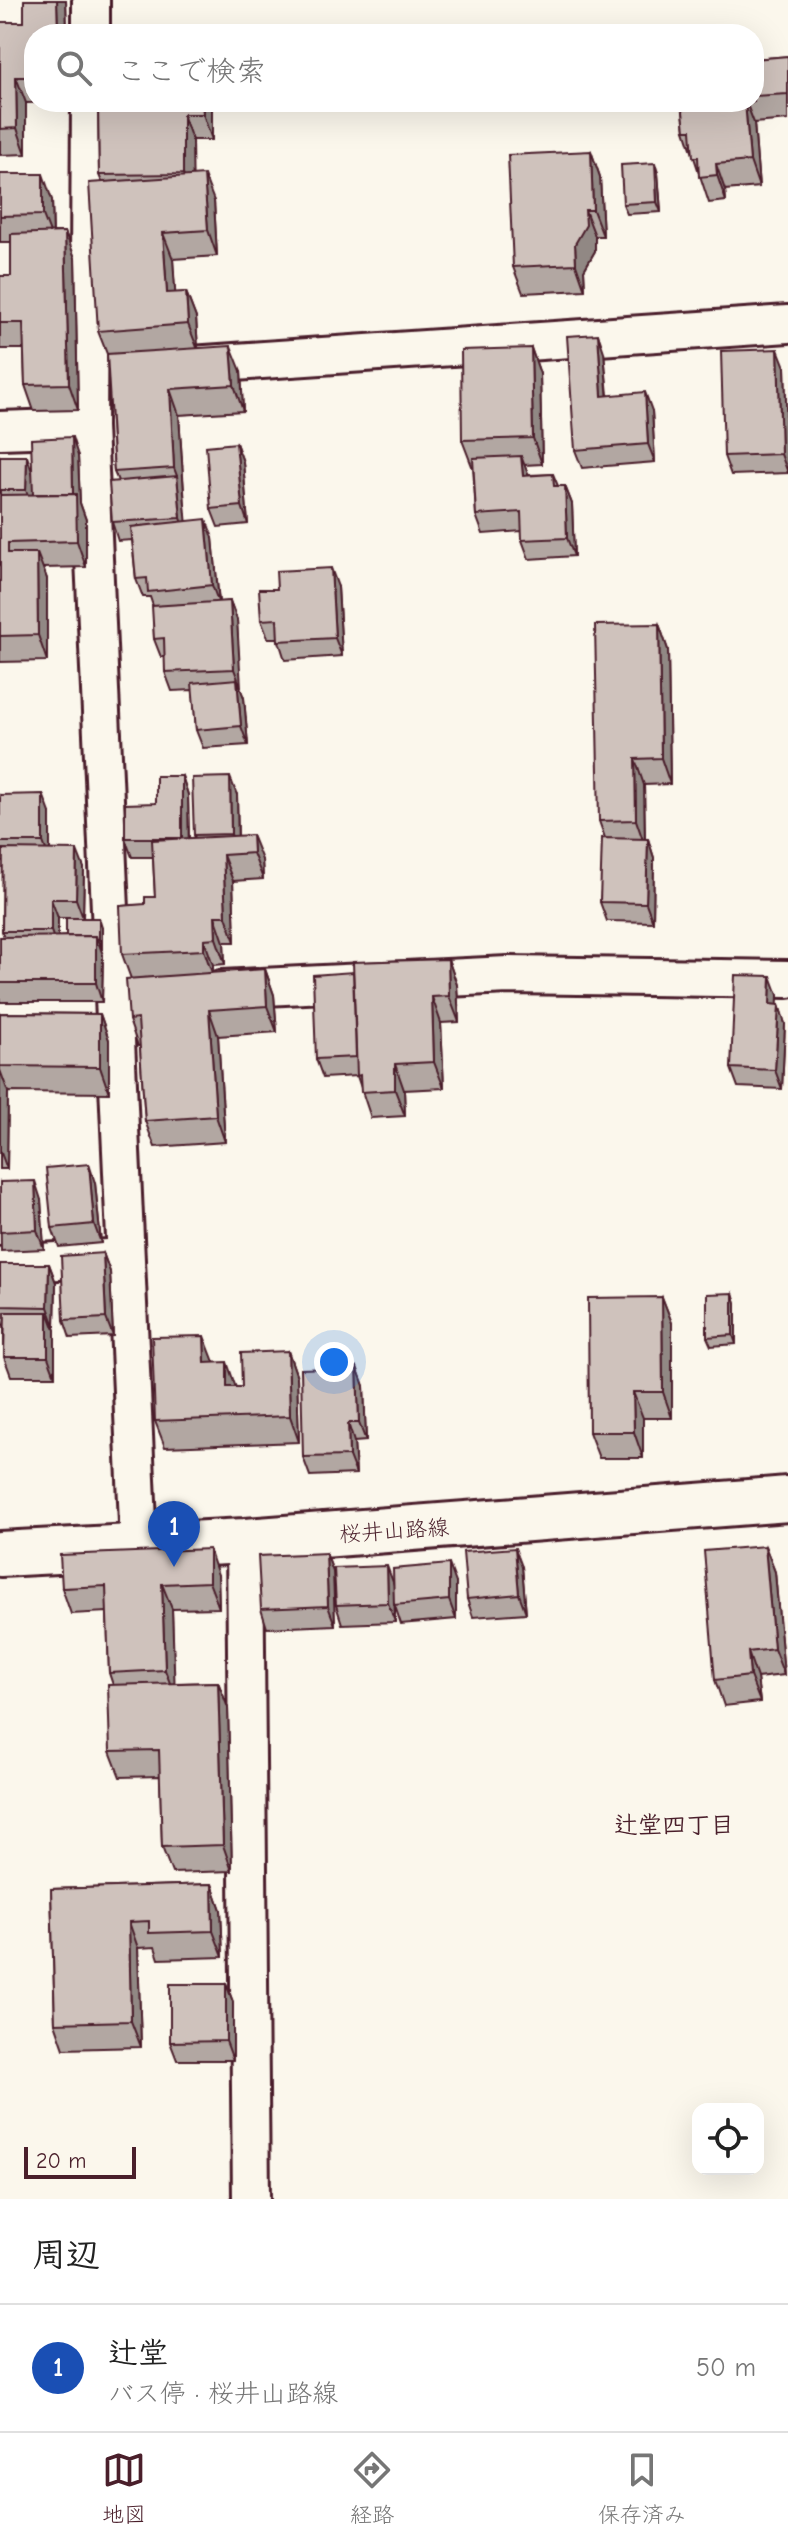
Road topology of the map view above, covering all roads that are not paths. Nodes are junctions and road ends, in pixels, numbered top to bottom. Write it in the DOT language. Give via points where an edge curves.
graph roads {
  1 [pos="91,0"];
  2 [pos="91,24"];
  3 [pos="91,112"];
  4 [pos="788,324"];
  5 [pos="120,370"];
  6 [pos="88,427"];
  7 [pos="0,430"];
  8 [pos="788,979"];
  9 [pos="194,991"];
  10 [pos="126,1257"];
  11 [pos="7,1264"];
  12 [pos="788,1499"];
  13 [pos="245,1541"];
  14 [pos="139,1545"];
  15 [pos="0,1554"];
  16 [pos="251,2199"];
  1 -- 2 [label="street"];
  3 -- 5 [label="street"];
  4 -- 5 [label="street"];
  5 -- 6 [label="street"];
  6 -- 7 [label="street"];
  6 -- 10 [label="street" via="130,995"];
  8 -- 9 [label="street" via="508,975"];
  10 -- 11 [label="street"];
  10 -- 14 [label="street"];
  12 -- 13 [label="main road, 桜井山路線"];
  13 -- 14 [label="main road, 桜井山路線"];
  13 -- 16 [label="street"];
  14 -- 15 [label="main road, 桜井山路線"];
}
